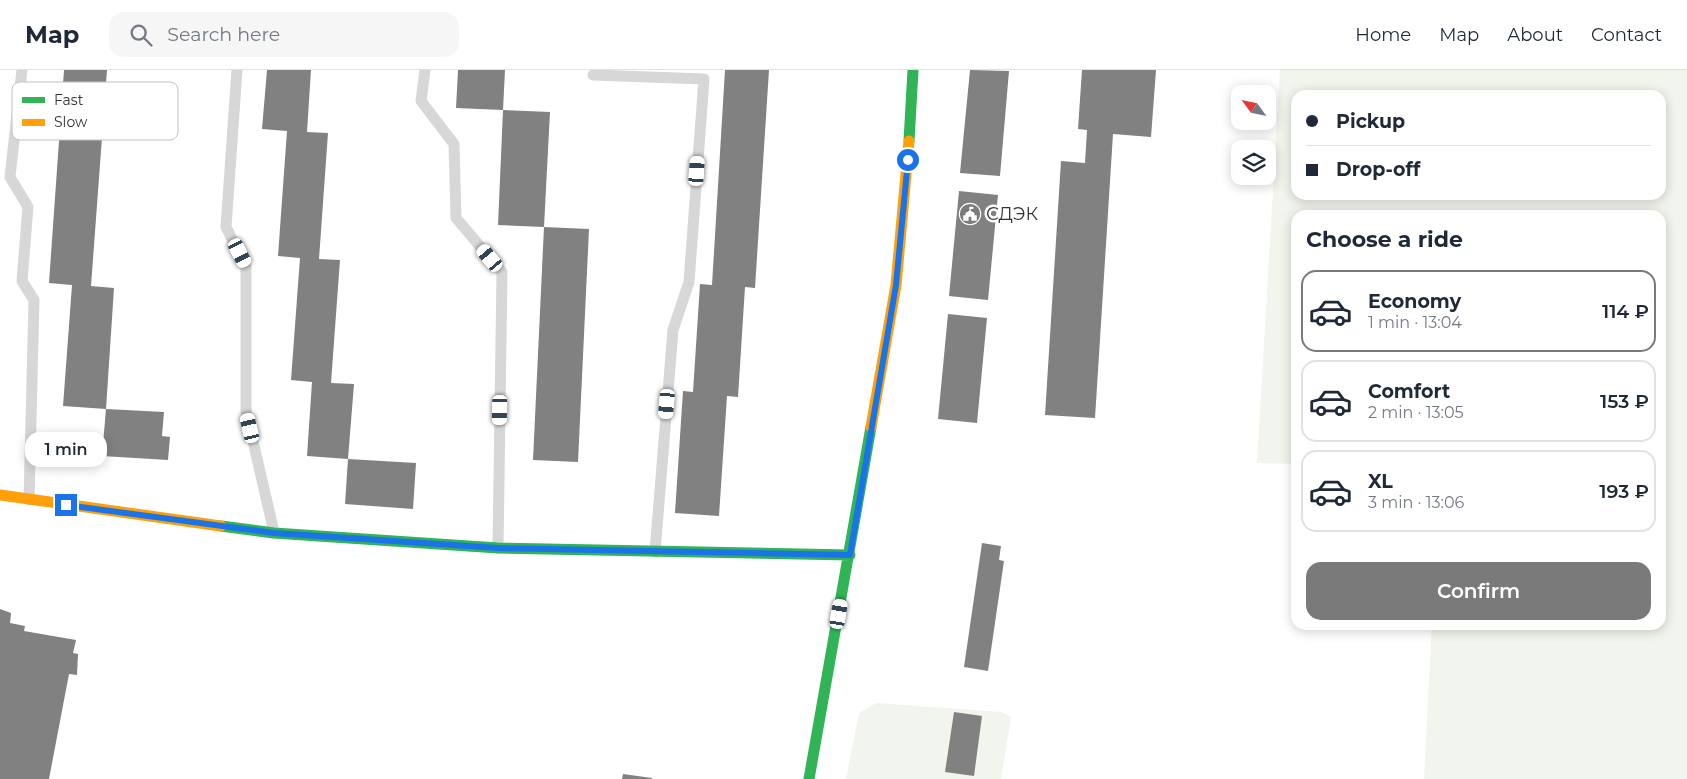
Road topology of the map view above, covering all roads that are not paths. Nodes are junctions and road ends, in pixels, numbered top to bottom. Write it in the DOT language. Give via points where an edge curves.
graph roads {
  1 [pos="237,70"];
  2 [pos="425,70"];
  3 [pos="913,70"];
  4 [pos="593,75"];
  5 [pos="14,140"];
  6 [pos="0,495"];
  7 [pos="29,500"];
  8 [pos="274,533"];
  9 [pos="498,548"];
  10 [pos="655,552"];
  11 [pos="850,555"];
  12 [pos="809,779"];
  1 -- 8 [label="lane" via="226,227 246,267 246,411"];
  2 -- 9 [label="lane" via="421,101 454,144 456,218 502,272"];
  3 -- 11 [label="street" via="896,285"];
  4 -- 10 [label="lane" via="704,79 689,282 673,330"];
  5 -- 7 [label="lane" via="10,177 28,207 22,281 34,300"];
  6 -- 7 [label="street"];
  7 -- 8 [label="street"];
  8 -- 9 [label="street"];
  9 -- 10 [label="street"];
  10 -- 11 [label="street"];
  11 -- 12 [label="street"];
}
